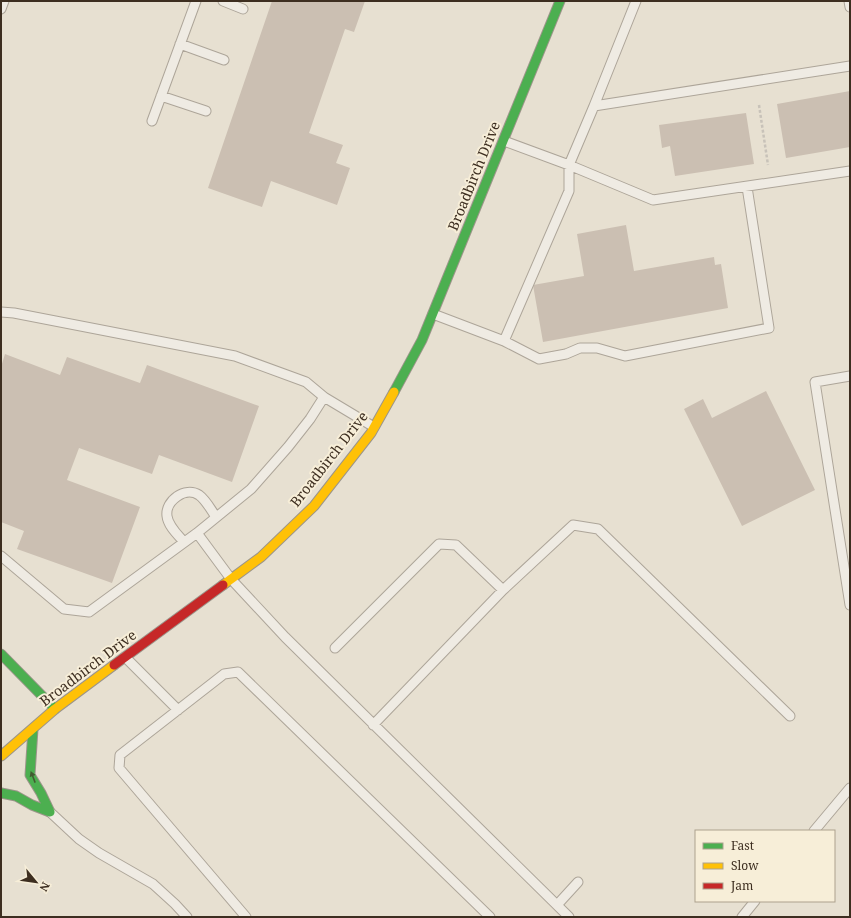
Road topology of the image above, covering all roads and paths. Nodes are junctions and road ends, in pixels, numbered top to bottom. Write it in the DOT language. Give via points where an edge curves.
graph roads {
  1 [pos="4,1"];
  2 [pos="196,1"];
  3 [pos="223,1"];
  4 [pos="560,1"];
  5 [pos="636,1"];
  6 [pos="849,1"];
  7 [pos="850,7"];
  8 [pos="243,8"];
  9 [pos="1,9"];
  10 [pos="180,44"];
  11 [pos="224,60"];
  12 [pos="850,66"];
  13 [pos="161,96"];
  14 [pos="759,105"];
  15 [pos="594,106"];
  16 [pos="206,111"];
  17 [pos="152,121"];
  18 [pos="503,141"];
  19 [pos="569,165"];
  20 [pos="768,165"];
  21 [pos="850,171"];
  22 [pos="747,187"];
  23 [pos="1,312"];
  24 [pos="433,314"];
  25 [pos="504,341"];
  26 [pos="850,376"];
  27 [pos="324,396"];
  28 [pos="374,427"];
  29 [pos="216,517"];
  30 [pos="196,533"];
  31 [pos="184,542"];
  32 [pos="1,556"];
  33 [pos="231,579"];
  34 [pos="503,590"];
  35 [pos="850,605"];
  36 [pos="335,648"];
  37 [pos="1,654"];
  38 [pos="125,658"];
  39 [pos="55,709"];
  40 [pos="178,710"];
  41 [pos="790,716"];
  42 [pos="373,724"];
  43 [pos="33,729"];
  44 [pos="1,756"];
  45 [pos="850,788"];
  46 [pos="1,793"];
  47 [pos="50,812"];
  48 [pos="815,830"];
  49 [pos="578,882"];
  50 [pos="754,902"];
  51 [pos="556,905"];
  52 [pos="187,917"];
  53 [pos="246,917"];
  54 [pos="490,917"];
  55 [pos="569,917"];
  56 [pos="742,917"];
  1 -- 9 [label="lane"];
  2 -- 10 [label="lane"];
  3 -- 8 [label="lane"];
  4 -- 18 [label="street, Broadbirch Drive"];
  5 -- 15 [label="lane"];
  6 -- 7 [label="lane"];
  10 -- 11 [label="lane"];
  10 -- 13 [label="lane"];
  12 -- 15 [label="lane"];
  13 -- 16 [label="lane"];
  13 -- 17 [label="lane"];
  14 -- 20 [label="path"];
  15 -- 19 [label="lane"];
  18 -- 19 [label="lane"];
  18 -- 24 [label="street, Broadbirch Drive"];
  19 -- 22 [label="lane" via="653,200"];
  19 -- 25 [label="lane" via="569,191"];
  21 -- 22 [label="lane"];
  22 -- 25 [label="lane" via="769,328 625,356 597,348 580,348 566,354 539,358"];
  23 -- 27 [label="lane" via="235,356 306,382"];
  24 -- 25 [label="lane"];
  24 -- 28 [label="street, Broadbirch Drive" via="422,340"];
  26 -- 35 [label="lane" via="815,382"];
  27 -- 28 [label="lane"];
  27 -- 29 [label="lane" via="310,419 251,489"];
  28 -- 33 [label="street, Broadbirch Drive" via="314,506 261,557"];
  29 -- 30 [label="lane"];
  29 -- 31 [label="lane" via="198,495 186,492 174,499 167,510 167,516 169,523"];
  30 -- 31 [label="lane"];
  30 -- 33 [label="lane"];
  31 -- 32 [label="lane" via="89,612 64,609"];
  33 -- 38 [label="street, Broadbirch Drive"];
  33 -- 42 [label="lane" via="285,637"];
  34 -- 36 [label="lane" via="456,545 439,544"];
  34 -- 41 [label="lane" via="573,525 598,529"];
  34 -- 42 [label="lane"];
  37 -- 39 [label="street"];
  38 -- 39 [label="street, Broadbirch Drive"];
  38 -- 40 [label="lane"];
  39 -- 43 [label="street, Broadbirch Drive"];
  40 -- 53 [label="lane" via="120,755 119,768"];
  40 -- 54 [label="lane" via="224,674 238,672"];
  42 -- 51 [label="lane"];
  43 -- 44 [label="street, Broadbirch Drive"];
  47 -- 43 [label="street, one-way" via="30,775"];
  45 -- 48 [label="lane"];
  46 -- 47 [label="street" via="16,796"];
  47 -- 52 [label="lane" via="79,839 99,853 153,884"];
  49 -- 51 [label="lane"];
  50 -- 56 [label="lane"];
  51 -- 55 [label="lane"];
}
